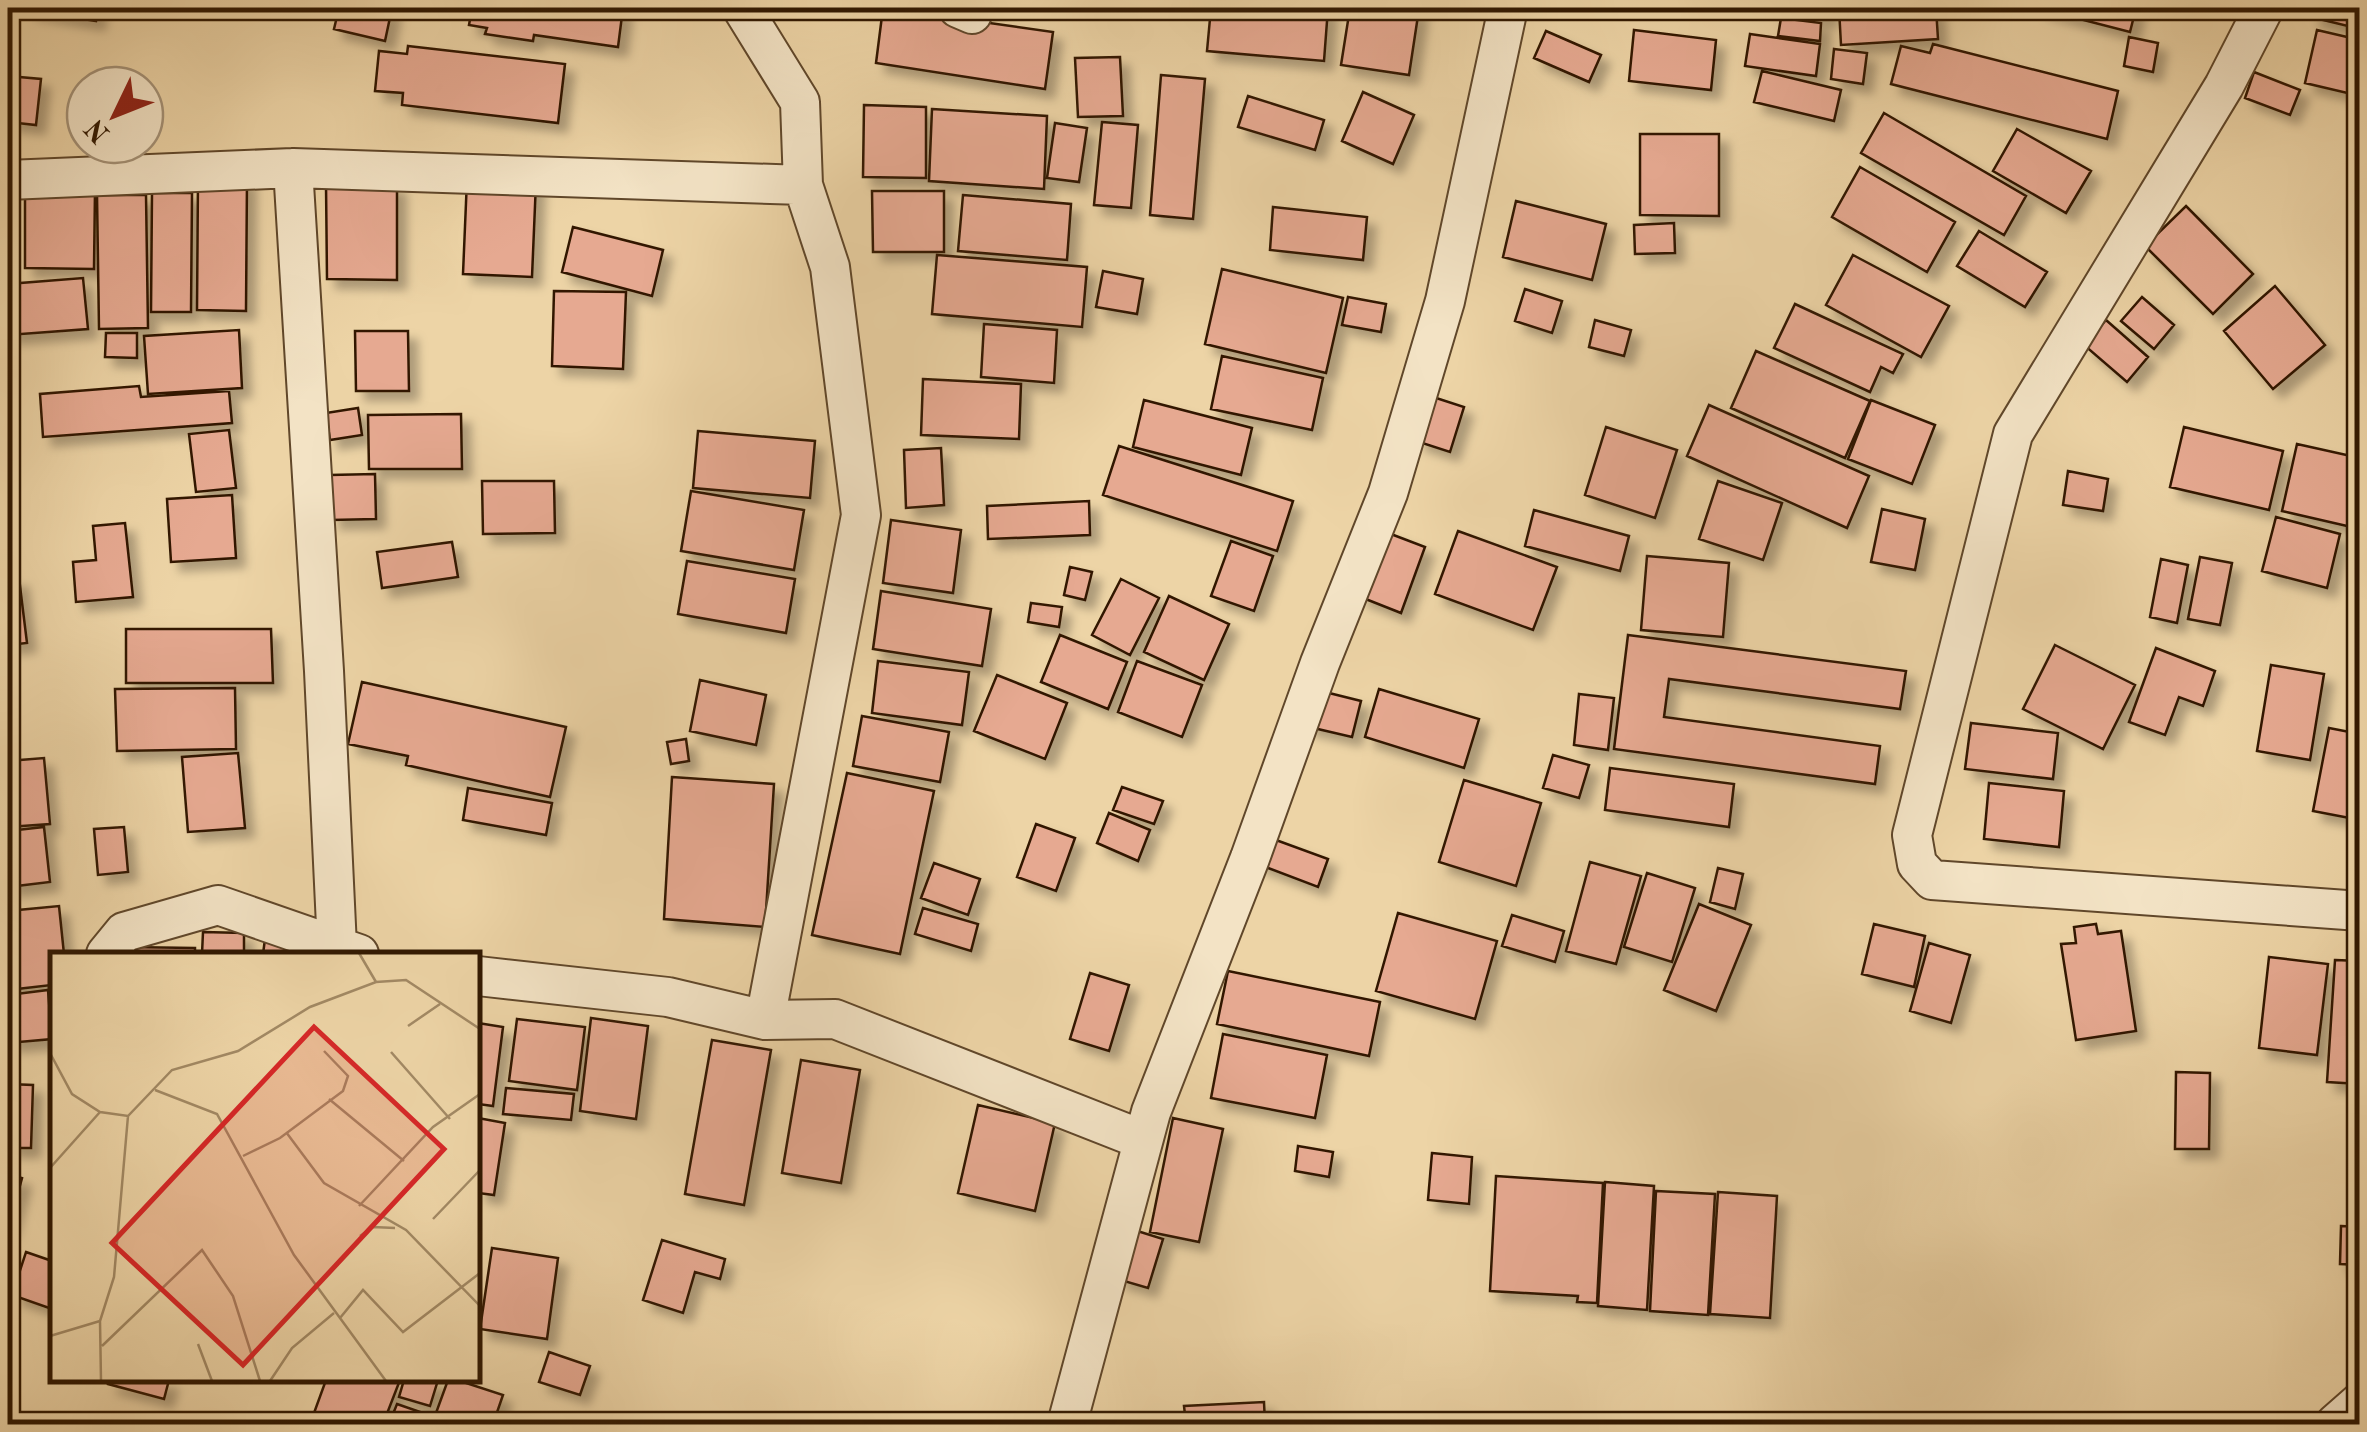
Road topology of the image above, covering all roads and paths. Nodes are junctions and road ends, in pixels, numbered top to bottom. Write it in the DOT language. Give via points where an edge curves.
graph roads {
  1 [pos="742,8"];
  2 [pos="1508,8"];
  3 [pos="2264,8"];
  4 [pos="294,168"];
  5 [pos="8,180"];
  6 [pos="803,185"];
  7 [pos="2360,911"];
  8 [pos="350,951"];
  9 [pos="108,952"];
  10 [pos="480,976"];
  11 [pos="765,1020"];
  12 [pos="1147,1126"];
  13 [pos="2360,1402"];
  14 [pos="1067,1424"];
  15 [pos="2335,1424"];
  1 -- 6 [label="street" via="800,102"];
  2 -- 12 [label="street" via="1445,301 1388,493"];
  3 -- 7 [label="street" via="2014,434 1912,835 1917,864 1932,880"];
  4 -- 5 [label="street"];
  4 -- 6 [label="street"];
  4 -- 8 [label="street" via="324,670"];
  6 -- 11 [label="street" via="830,267 861,515"];
  8 -- 9 [label="street" via="218,905 124,932"];
  10 -- 11 [label="street" via="668,998"];
  11 -- 12 [label="street" via="835,1019 1107,1126"];
  12 -- 14 [label="street"];
  13 -- 15 [label="street"];
}
